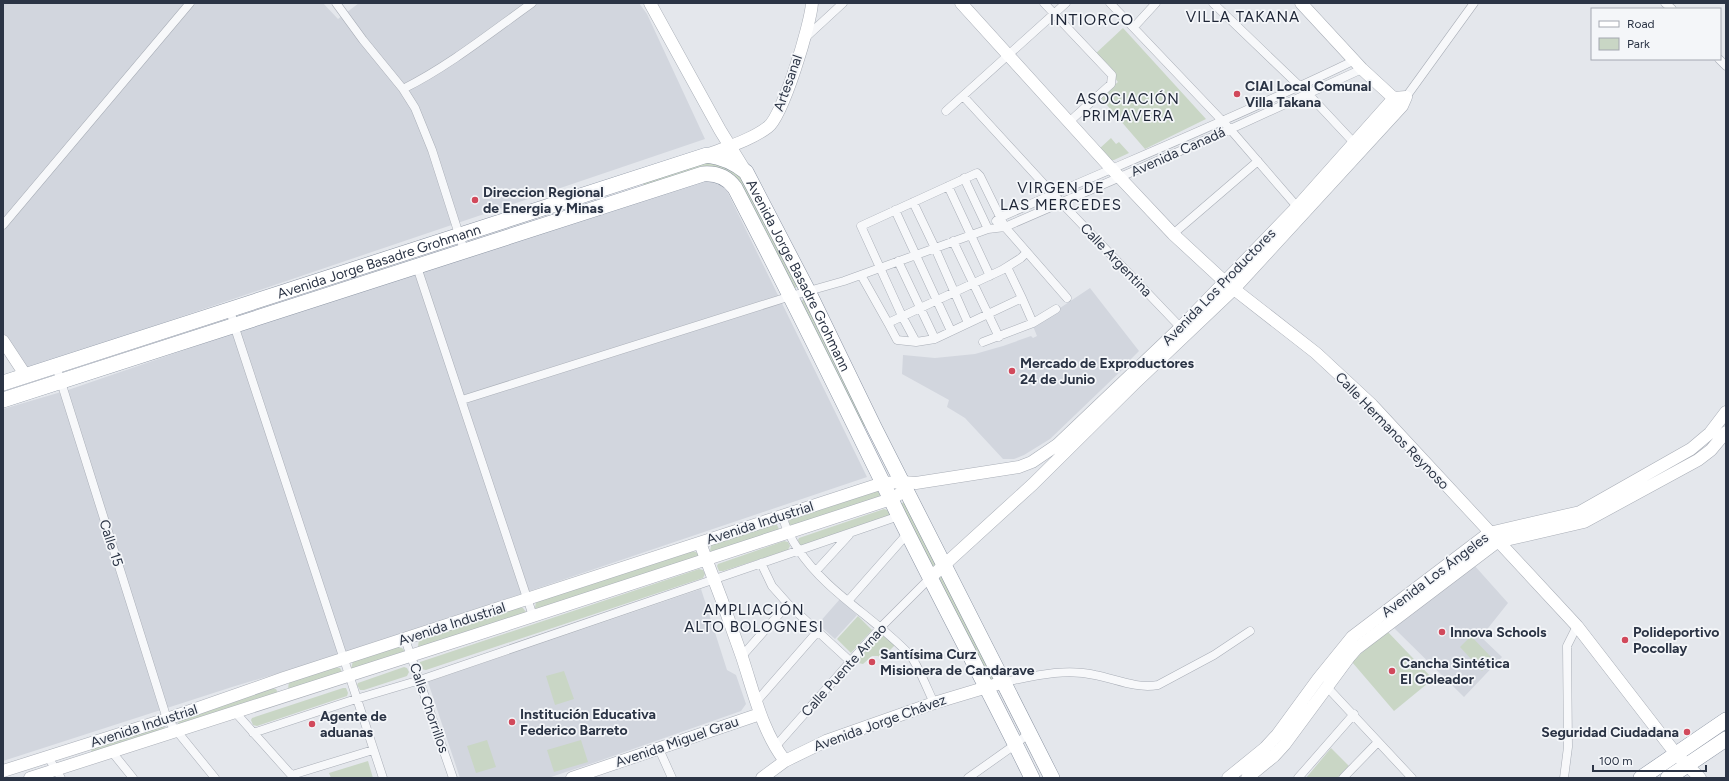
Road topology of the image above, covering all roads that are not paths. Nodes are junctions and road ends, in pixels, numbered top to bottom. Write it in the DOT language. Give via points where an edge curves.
graph roads {
  1 [pos="190,3"];
  2 [pos="336,3"];
  3 [pos="532,3"];
  4 [pos="650,3"];
  5 [pos="812,3"];
  6 [pos="843,3"];
  7 [pos="961,3"];
  8 [pos="1044,3"];
  9 [pos="1066,3"];
  10 [pos="1110,3"];
  11 [pos="1156,3"];
  12 [pos="1213,3"];
  13 [pos="1301,3"];
  14 [pos="1474,3"];
  15 [pos="1054,15"];
  16 [pos="1134,27"];
  17 [pos="802,41"];
  18 [pos="1008,56"];
  19 [pos="1358,64"];
  20 [pos="1300,87"];
  21 [pos="403,89"];
  22 [pos="1307,94"];
  23 [pos="963,96"];
  24 [pos="1400,100"];
  25 [pos="946,111"];
  26 [pos="1070,121"];
  27 [pos="1223,121"];
  28 [pos="1230,128"];
  29 [pos="720,130"];
  30 [pos="752,136"];
  31 [pos="730,146"];
  32 [pos="1358,147"];
  33 [pos="707,155"];
  34 [pos="1258,161"];
  35 [pos="746,172"];
  36 [pos="1116,173"];
  37 [pos="638,178"];
  38 [pos="964,178"];
  39 [pos="948,186"];
  40 [pos="643,193"];
  41 [pos="1053,194"];
  42 [pos="913,202"];
  43 [pos="1061,202"];
  44 [pos="895,210"];
  45 [pos="1300,210"];
  46 [pos="999,218"];
  47 [pos="3,225"];
  48 [pos="1005,227"];
  49 [pos="988,229"];
  50 [pos="1173,234"];
  51 [pos="459,235"];
  52 [pos="971,235"];
  53 [pos="953,242"];
  54 [pos="935,248"];
  55 [pos="412,250"];
  56 [pos="464,250"];
  57 [pos="1027,252"];
  58 [pos="916,255"];
  59 [pos="898,261"];
  60 [pos="417,266"];
  61 [pos="1007,267"];
  62 [pos="880,268"];
  63 [pos="861,274"];
  64 [pos="990,276"];
  65 [pos="972,284"];
  66 [pos="1230,285"];
  67 [pos="808,291"];
  68 [pos="954,292"];
  69 [pos="791,296"];
  70 [pos="1022,298"];
  71 [pos="1067,298"];
  72 [pos="937,300"];
  73 [pos="920,308"];
  74 [pos="230,309"];
  75 [pos="1056,309"];
  76 [pos="986,314"];
  77 [pos="902,316"];
  78 [pos="888,323"];
  79 [pos="968,323"];
  80 [pos="1033,323"];
  81 [pos="234,325"];
  82 [pos="951,331"];
  83 [pos="1184,331"];
  84 [pos="999,337"];
  85 [pos="935,339"];
  86 [pos="3,341"];
  87 [pos="916,342"];
  88 [pos="983,342"];
  89 [pos="56,366"];
  90 [pos="26,376"];
  91 [pos="60,381"];
  92 [pos="3,383"];
  93 [pos="3,400"];
  94 [pos="462,400"];
  95 [pos="1726,412"];
  96 [pos="874,427"];
  97 [pos="1726,432"];
  98 [pos="860,434"];
  99 [pos="1019,466"];
  100 [pos="883,483"];
  101 [pos="1033,484"];
  102 [pos="904,486"];
  103 [pos="891,499"];
  104 [pos="1602,506"];
  105 [pos="782,516"];
  106 [pos="899,516"];
  107 [pos="788,532"];
  108 [pos="908,532"];
  109 [pos="849,534"];
  110 [pos="1493,537"];
  111 [pos="700,543"];
  112 [pos="798,550"];
  113 [pos="706,559"];
  114 [pos="761,563"];
  115 [pos="945,565"];
  116 [pos="816,571"];
  117 [pos="931,577"];
  118 [pos="713,579"];
  119 [pos="527,599"];
  120 [pos="848,601"];
  121 [pos="788,604"];
  122 [pos="533,616"];
  123 [pos="1577,626"];
  124 [pos="881,627"];
  125 [pos="818,631"];
  126 [pos="1250,631"];
  127 [pos="405,639"];
  128 [pos="412,656"];
  129 [pos="742,656"];
  130 [pos="1341,658"];
  131 [pos="344,659"];
  132 [pos="851,662"];
  133 [pos="349,676"];
  134 [pos="420,680"];
  135 [pos="1004,682"];
  136 [pos="987,686"];
  137 [pos="1327,686"];
  138 [pos="356,699"];
  139 [pos="756,702"];
  140 [pos="934,702"];
  141 [pos="235,712"];
  142 [pos="760,714"];
  143 [pos="1354,714"];
  144 [pos="167,719"];
  145 [pos="1726,720"];
  146 [pos="177,732"];
  147 [pos="1030,732"];
  148 [pos="253,733"];
  149 [pos="1726,739"];
  150 [pos="1378,742"];
  151 [pos="1016,744"];
  152 [pos="80,747"];
  153 [pos="775,747"];
  154 [pos="659,749"];
  155 [pos="373,750"];
  156 [pos="112,752"];
  157 [pos="1676,754"];
  158 [pos="48,757"];
  159 [pos="85,760"];
  160 [pos="785,761"];
  161 [pos="23,765"];
  162 [pos="1687,765"];
  163 [pos="3,771"];
  164 [pos="58,774"];
  165 [pos="293,777"];
  166 [pos="29,778"];
  167 [pos="133,778"];
  168 [pos="215,778"];
  169 [pos="383,778"];
  170 [pos="452,778"];
  171 [pos="572,778"];
  172 [pos="672,778"];
  173 [pos="762,778"];
  174 [pos="968,778"];
  175 [pos="1032,778"];
  176 [pos="1052,778"];
  177 [pos="1228,778"];
  178 [pos="1247,778"];
  179 [pos="1298,778"];
  180 [pos="1344,778"];
  181 [pos="1412,778"];
  182 [pos="1564,778"];
  183 [pos="1641,778"];
  184 [pos="1668,778"];
  185 [pos="1700,778"];
  1 -- 47 [label="street"];
  2 -- 21 [label="street"];
  3 -- 21 [label="street" via="455,58"];
  4 -- 29 [label="street"];
  5 -- 17 [label="street, Artesanal"];
  6 -- 17 [label="street"];
  7 -- 18 [label="street, Calle Hermanos Reynoso"];
  8 -- 15 [label="street"];
  9 -- 15 [label="street"];
  10 -- 16 [label="street"];
  11 -- 16 [label="street"];
  12 -- 20 [label="street"];
  13 -- 19 [label="street"];
  14 -- 24 [label="street, Avenida Los Productores"];
  15 -- 18 [label="street"];
  15 -- 26 [label="street" via="1110,72 1112,79 1111,84"];
  16 -- 27 [label="street"];
  17 -- 30 [label="street, Artesanal" via="787,93 775,118 770,126"];
  18 -- 23 [label="street"];
  18 -- 26 [label="street, Calle Hermanos Reynoso"];
  19 -- 20 [label="street, Avenida Canadá"];
  19 -- 22 [label="street, Avenida Canadá"];
  19 -- 24 [label="street"];
  20 -- 22 [label="street"];
  20 -- 27 [label="street, Avenida Canadá"];
  21 -- 51 [label="street" via="421,120"];
  22 -- 28 [label="street, Avenida Canadá"];
  22 -- 32 [label="street"];
  23 -- 25 [label="street"];
  23 -- 41 [label="street, Calle Argentina"];
  24 -- 32 [label="street, Avenida Los Productores"];
  26 -- 36 [label="street, Calle Hermanos Reynoso"];
  27 -- 28 [label="street"];
  27 -- 36 [label="street, Avenida Canadá"];
  28 -- 34 [label="street"];
  28 -- 36 [label="street, Avenida Canadá"];
  29 -- 31 [label="street"];
  29 -- 33 [label="street" via="716,146"];
  30 -- 31 [label="street, Artesanal"];
  30 -- 35 [label="street" via="742,154"];
  31 -- 33 [label="street, Artesanal"];
  31 -- 35 [label="street"];
  32 -- 45 [label="street, Avenida Los Productores"];
  33 -- 35 [label="highway, Avenida Jorge Basadre Grohmann" via="728,160"];
  33 -- 37 [label="highway, Avenida Jorge Basadre Grohmann"];
  34 -- 45 [label="street"];
  34 -- 50 [label="street"];
  35 -- 67 [label="highway, Avenida Jorge Basadre Grohmann"];
  36 -- 41 [label="street, Avenida Canadá"];
  36 -- 43 [label="street, Avenida Canadá"];
  36 -- 50 [label="street, Calle Hermanos Reynoso"];
  37 -- 40 [label="highway"];
  37 -- 51 [label="highway, Avenida Jorge Basadre Grohmann"];
  38 -- 39 [label="street"];
  38 -- 46 [label="street" via="974,173 980,176"];
  38 -- 49 [label="street"];
  39 -- 42 [label="street"];
  39 -- 52 [label="street"];
  40 -- 56 [label="highway, Avenida Jorge Basadre Grohmann"];
  40 -- 69 [label="highway, Avenida Jorge Basadre Grohmann" via="703,174 715,174 726,179 735,188"];
  41 -- 43 [label="street, Calle Argentina"];
  41 -- 46 [label="street, Avenida Canadá"];
  42 -- 44 [label="street"];
  42 -- 54 [label="street"];
  43 -- 48 [label="street, Avenida Canadá"];
  43 -- 83 [label="street, Calle Argentina"];
  44 -- 58 [label="street"];
  44 -- 62 [label="street" via="861,226"];
  45 -- 66 [label="street, Avenida Los Productores"];
  46 -- 48 [label="street"];
  46 -- 49 [label="street, Avenida Canadá"];
  48 -- 49 [label="street, Avenida Canadá"];
  48 -- 57 [label="street"];
  49 -- 52 [label="street"];
  50 -- 66 [label="street, Calle Hermanos Reynoso"];
  51 -- 55 [label="highway, Avenida Jorge Basadre Grohmann"];
  51 -- 56 [label="street"];
  52 -- 53 [label="street"];
  52 -- 64 [label="street"];
  53 -- 54 [label="street"];
  53 -- 65 [label="street"];
  54 -- 58 [label="street"];
  54 -- 68 [label="street"];
  55 -- 60 [label="street"];
  55 -- 74 [label="highway, Avenida Jorge Basadre Grohmann"];
  56 -- 60 [label="highway, Avenida Jorge Basadre Grohmann"];
  57 -- 61 [label="street"];
  57 -- 71 [label="street"];
  58 -- 59 [label="street"];
  58 -- 72 [label="street"];
  59 -- 62 [label="street"];
  59 -- 73 [label="street"];
  60 -- 81 [label="highway, Avenida Jorge Basadre Grohmann"];
  60 -- 94 [label="street"];
  61 -- 64 [label="street"];
  61 -- 70 [label="street"];
  62 -- 63 [label="street"];
  62 -- 77 [label="street"];
  63 -- 67 [label="street"];
  63 -- 78 [label="street"];
  64 -- 65 [label="street"];
  65 -- 68 [label="street"];
  65 -- 76 [label="street"];
  66 -- 83 [label="street, Avenida Los Productores"];
  66 -- 110 [label="street, Calle Hermanos Reynoso" via="1316,353 1372,405"];
  67 -- 69 [label="street"];
  67 -- 96 [label="highway, Avenida Jorge Basadre Grohmann"];
  68 -- 72 [label="street"];
  68 -- 79 [label="street"];
  69 -- 94 [label="street"];
  69 -- 98 [label="highway, Avenida Jorge Basadre Grohmann"];
  70 -- 76 [label="street"];
  70 -- 80 [label="street"];
  72 -- 73 [label="street"];
  72 -- 82 [label="street"];
  73 -- 77 [label="street"];
  73 -- 85 [label="street"];
  74 -- 81 [label="street"];
  74 -- 89 [label="highway, Avenida Jorge Basadre Grohmann"];
  75 -- 80 [label="street"];
  76 -- 79 [label="street"];
  76 -- 84 [label="street"];
  77 -- 78 [label="street"];
  77 -- 87 [label="street"];
  78 -- 87 [label="street" via="897,340"];
  79 -- 82 [label="street"];
  80 -- 84 [label="street"];
  81 -- 91 [label="highway, Avenida Jorge Basadre Grohmann"];
  81 -- 131 [label="street"];
  82 -- 85 [label="street"];
  83 -- 99 [label="street, Avenida Los Productores" via="1057,445 1032,462"];
  83 -- 101 [label="street, Avenida Los Productores"];
  84 -- 88 [label="street"];
  85 -- 87 [label="street"];
  86 -- 90 [label="street"];
  89 -- 90 [label="highway, Avenida Jorge Basadre Grohmann"];
  89 -- 91 [label="street, Calle 15"];
  90 -- 92 [label="highway, Avenida Jorge Basadre Grohmann"];
  91 -- 93 [label="highway, Avenida Jorge Basadre Grohmann"];
  91 -- 144 [label="street, Calle 15"];
  94 -- 119 [label="street"];
  95 -- 104 [label="street, Avenida Los Ángeles" via="1710,433 1691,449"];
  96 -- 98 [label="highway"];
  96 -- 102 [label="highway, Avenida Jorge Basadre Grohmann"];
  97 -- 104 [label="street, Avenida Los Ángeles" via="1711,450 1698,460"];
  98 -- 100 [label="highway, Avenida Jorge Basadre Grohmann"];
  99 -- 101 [label="street" via="1031,476"];
  99 -- 102 [label="street, Avenida Los Productores"];
  100 -- 102 [label="street, Avenida Industrial"];
  100 -- 103 [label="highway, Avenida Jorge Basadre Grohmann"];
  100 -- 105 [label="street, Avenida Industrial"];
  101 -- 115 [label="street, Avenida Los Productores"];
  102 -- 103 [label="street, Avenida Industrial"];
  102 -- 115 [label="highway, Avenida Jorge Basadre Grohmann"];
  103 -- 106 [label="highway, Avenida Jorge Basadre Grohmann"];
  103 -- 107 [label="street, Avenida Industrial"];
  104 -- 110 [label="street, Avenida Los Ángeles" via="1576,524"];
  105 -- 107 [label="street"];
  105 -- 111 [label="street, Avenida Industrial"];
  106 -- 108 [label="highway, Avenida Jorge Basadre Grohmann"];
  106 -- 109 [label="street"];
  107 -- 112 [label="street"];
  107 -- 113 [label="street, Avenida Industrial"];
  108 -- 117 [label="highway, Avenida Jorge Basadre Grohmann"];
  108 -- 120 [label="street"];
  109 -- 112 [label="street"];
  109 -- 116 [label="street"];
  110 -- 123 [label="street, Calle Hermanos Reynoso"];
  110 -- 130 [label="street, Avenida Los Ángeles" via="1356,649"];
  111 -- 113 [label="street"];
  111 -- 119 [label="street, Avenida Industrial"];
  112 -- 114 [label="street"];
  112 -- 116 [label="street"];
  113 -- 118 [label="street"];
  113 -- 122 [label="street, Avenida Industrial"];
  114 -- 118 [label="street"];
  114 -- 121 [label="street" via="772,586"];
  115 -- 117 [label="street, Avenida Los Productores"];
  115 -- 135 [label="highway, Avenida Jorge Basadre Grohmann"];
  116 -- 120 [label="street"];
  117 -- 124 [label="street, Calle Puente Arnao"];
  117 -- 136 [label="highway, Avenida Jorge Basadre Grohmann"];
  118 -- 129 [label="street"];
  118 -- 134 [label="street"];
  119 -- 122 [label="street"];
  119 -- 127 [label="street, Avenida Industrial"];
  120 -- 124 [label="street"];
  121 -- 125 [label="street"];
  121 -- 129 [label="street"];
  122 -- 128 [label="street, Avenida Industrial"];
  123 -- 157 [label="street, Calle Hermanos Reynoso"];
  123 -- 182 [label="street" via="1567,646 1568,747"];
  124 -- 132 [label="street, Calle Puente Arnao"];
  124 -- 140 [label="street" via="910,655"];
  125 -- 132 [label="street"];
  125 -- 139 [label="street"];
  126 -- 135 [label="street" via="1214,656 1158,685 1125,683 1081,673 1046,674"];
  127 -- 128 [label="street, Calle Chorrillos"];
  127 -- 131 [label="street, Avenida Industrial"];
  128 -- 133 [label="street, Avenida Industrial"];
  128 -- 134 [label="street, Calle Chorrillos"];
  129 -- 139 [label="street"];
  130 -- 137 [label="street, Avenida Los Ángeles"];
  130 -- 177 [label="street, Avenida Los Ángeles" via="1265,748"];
  131 -- 133 [label="street"];
  131 -- 144 [label="street, Avenida Industrial"];
  132 -- 153 [label="street, Calle Puente Arnao"];
  133 -- 138 [label="street"];
  133 -- 141 [label="street, Avenida Industrial"];
  134 -- 138 [label="street"];
  134 -- 170 [label="street, Calle Chorrillos"];
  135 -- 136 [label="street, Avenida Jorge Chávez"];
  135 -- 147 [label="highway, Avenida Jorge Basadre Grohmann"];
  136 -- 140 [label="street, Avenida Jorge Chávez"];
  136 -- 151 [label="highway, Avenida Jorge Basadre Grohmann"];
  137 -- 143 [label="street"];
  137 -- 178 [label="street, Avenida Los Ángeles" via="1285,744"];
  138 -- 148 [label="street"];
  138 -- 155 [label="street"];
  139 -- 142 [label="street"];
  140 -- 160 [label="street, Avenida Jorge Chávez" via="826,741"];
  141 -- 146 [label="street, Avenida Industrial"];
  141 -- 148 [label="street"];
  142 -- 153 [label="street"];
  142 -- 154 [label="street, Avenida Miguel Grau"];
  143 -- 150 [label="street"];
  143 -- 179 [label="street"];
  144 -- 146 [label="street"];
  144 -- 152 [label="street, Avenida Industrial"];
  145 -- 157 [label="highway"];
  146 -- 156 [label="street, Avenida Industrial"];
  146 -- 168 [label="street"];
  147 -- 151 [label="street"];
  147 -- 176 [label="highway, Avenida Jorge Basadre Grohmann"];
  148 -- 165 [label="street"];
  149 -- 162 [label="highway"];
  150 -- 180 [label="street"];
  150 -- 181 [label="street"];
  151 -- 174 [label="street"];
  151 -- 175 [label="highway, Avenida Jorge Basadre Grohmann"];
  152 -- 158 [label="street, Avenida Industrial"];
  152 -- 159 [label="street"];
  153 -- 160 [label="street"];
  154 -- 171 [label="street, Avenida Miguel Grau"];
  154 -- 172 [label="street"];
  155 -- 165 [label="street"];
  155 -- 169 [label="street"];
  156 -- 159 [label="street, Avenida Industrial"];
  156 -- 167 [label="street"];
  157 -- 162 [label="street, Calle Hermanos Reynoso"];
  157 -- 183 [label="highway"];
  158 -- 161 [label="street, Avenida Industrial"];
  158 -- 164 [label="street"];
  159 -- 164 [label="street, Avenida Industrial"];
  160 -- 173 [label="street, Avenida Jorge Chávez"];
  161 -- 163 [label="street, Avenida Industrial"];
  161 -- 166 [label="street"];
  162 -- 184 [label="highway"];
  162 -- 185 [label="street, Calle Hermanos Reynoso"];
  164 -- 166 [label="street, Avenida Industrial"];
}
